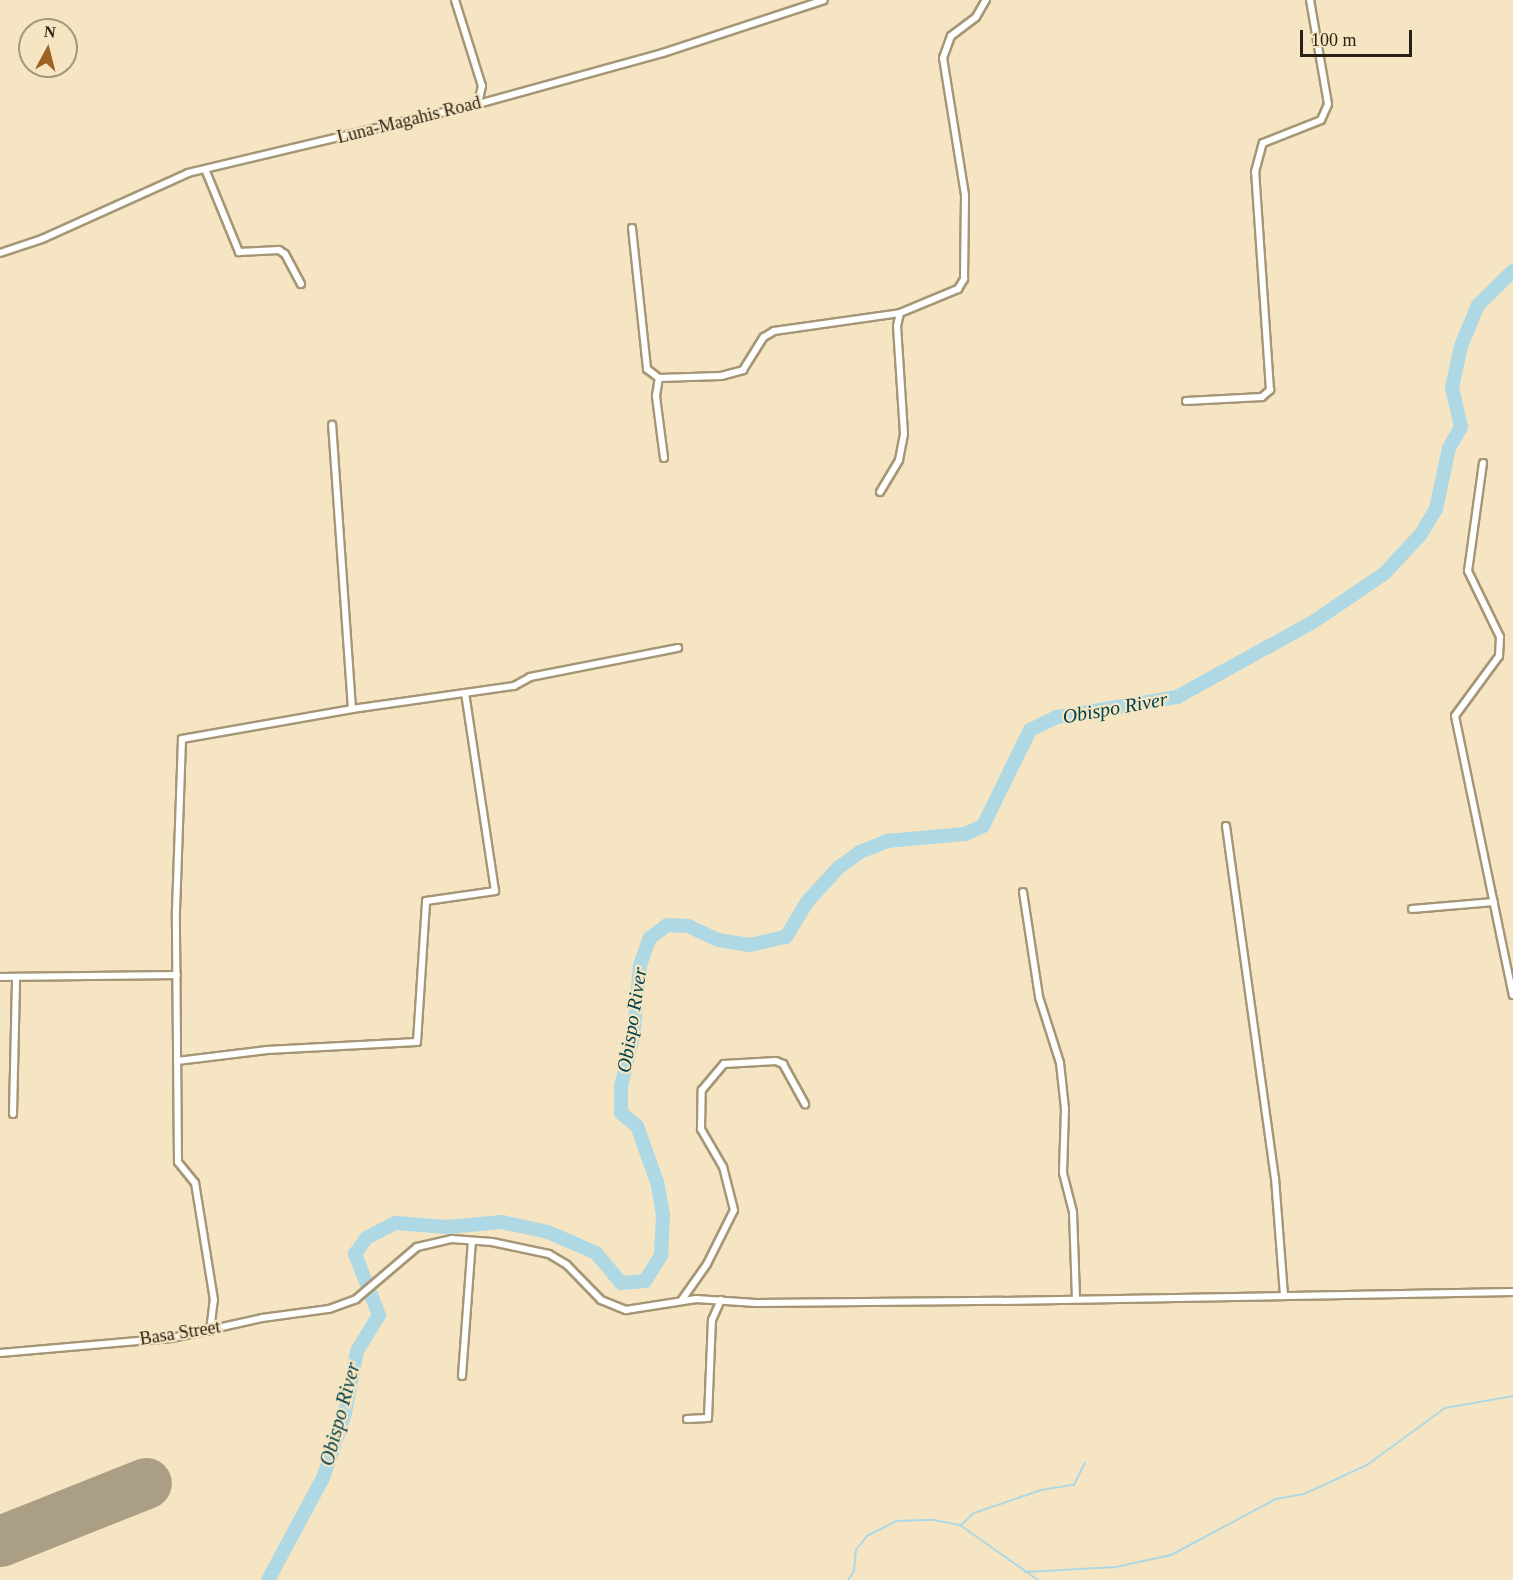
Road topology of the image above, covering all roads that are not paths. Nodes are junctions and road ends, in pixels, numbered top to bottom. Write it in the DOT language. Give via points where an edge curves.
graph roads {
  1 [pos="455,0"];
  2 [pos="824,0"];
  3 [pos="986,0"];
  4 [pos="1310,0"];
  5 [pos="478,104"];
  6 [pos="205,169"];
  7 [pos="632,228"];
  8 [pos="0,254"];
  9 [pos="301,284"];
  10 [pos="900,313"];
  11 [pos="659,378"];
  12 [pos="1186,401"];
  13 [pos="332,425"];
  14 [pos="664,459"];
  15 [pos="1483,462"];
  16 [pos="880,492"];
  17 [pos="678,648"];
  18 [pos="465,693"];
  19 [pos="352,709"];
  20 [pos="1226,826"];
  21 [pos="1023,892"];
  22 [pos="1494,902"];
  23 [pos="1412,909"];
  24 [pos="177,975"];
  25 [pos="0,977"];
  26 [pos="16,977"];
  27 [pos="1513,995"];
  28 [pos="177,1061"];
  29 [pos="805,1104"];
  30 [pos="13,1114"];
  31 [pos="472,1241"];
  32 [pos="1513,1292"];
  33 [pos="1284,1296"];
  34 [pos="1076,1298"];
  35 [pos="721,1300"];
  36 [pos="681,1301"];
  37 [pos="210,1331"];
  38 [pos="0,1353"];
  39 [pos="462,1376"];
  40 [pos="687,1419"];
  1 -- 5 [label="street" via="482,86"];
  2 -- 5 [label="street, Luna-Magahis Road" via="663,53"];
  3 -- 10 [label="street" via="976,17 951,36 943,58 965,195 964,279 958,289"];
  4 -- 12 [label="street" via="1328,104 1321,120 1263,142 1255,172 1270,390 1262,397"];
  5 -- 6 [label="street, Luna-Magahis Road"];
  6 -- 8 [label="street, Luna-Magahis Road"];
  6 -- 9 [label="street" via="239,252 279,250"];
  7 -- 11 [label="street" via="647,369"];
  10 -- 11 [label="street" via="774,331 764,337 744,370 722,376"];
  10 -- 16 [label="street" via="897,326 904,434 899,460"];
  11 -- 14 [label="street" via="656,396"];
  13 -- 19 [label="street"];
  15 -- 22 [label="street" via="1467,571 1500,637 1499,656 1455,716"];
  17 -- 18 [label="street" via="530,677 514,686"];
  18 -- 19 [label="street"];
  18 -- 28 [label="street" via="495,891 426,901 417,1042 267,1050"];
  19 -- 24 [label="street" via="182,739"];
  20 -- 33 [label="street" via="1275,1178"];
  21 -- 34 [label="street" via="1039,997 1060,1063 1065,1109 1063,1173 1073,1212"];
  22 -- 23 [label="street"];
  22 -- 27 [label="street"];
  24 -- 26 [label="street"];
  24 -- 28 [label="street"];
  25 -- 26 [label="street"];
  26 -- 30 [label="street"];
  28 -- 37 [label="street" via="178,1162 195,1183 214,1300"];
  29 -- 36 [label="street" via="783,1064 776,1061 724,1064 702,1090 701,1129 723,1167 734,1210 707,1264"];
  31 -- 36 [label="street" via="549,1254 567,1265 590,1292 615,1309 657,1308"];
  31 -- 37 [label="street, Basa Street" via="452,1239 417,1247 356,1299 329,1309 261,1318"];
  31 -- 39 [label="street"];
  32 -- 33 [label="street"];
  33 -- 34 [label="street"];
  34 -- 35 [label="street" via="756,1303"];
  35 -- 36 [label="street"];
  35 -- 40 [label="street" via="712,1320 708,1418"];
  37 -- 38 [label="street, Basa Street" via="172,1338"];
}
